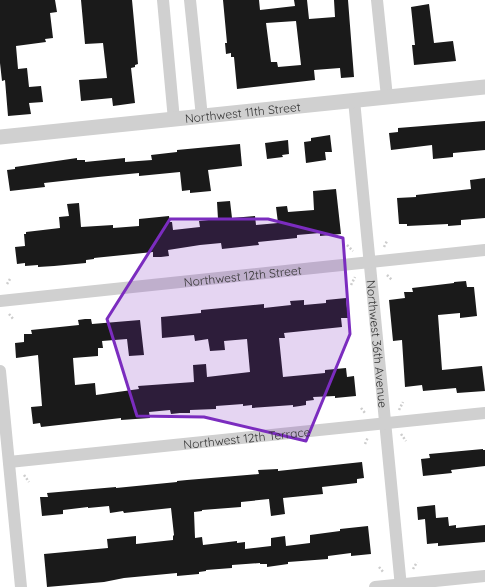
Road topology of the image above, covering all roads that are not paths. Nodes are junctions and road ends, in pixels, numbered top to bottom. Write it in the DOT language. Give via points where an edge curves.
graph roads {
  1 [pos="163,0"];
  2 [pos="190,0"];
  3 [pos="377,0"];
  4 [pos="485,87"];
  5 [pos="386,97"];
  6 [pos="354,100"];
  7 [pos="202,117"];
  8 [pos="174,120"];
  9 [pos="0,137"];
  10 [pos="485,250"];
  11 [pos="370,262"];
  12 [pos="0,301"];
  13 [pos="0,371"];
  14 [pos="485,413"];
  15 [pos="384,423"];
  16 [pos="9,462"];
  17 [pos="485,576"];
  18 [pos="401,586"];
  19 [pos="21,587"];
  20 [pos="375,587"];
  1 -- 8 [label="street"];
  2 -- 7 [label="street"];
  3 -- 5 [label="street"];
  4 -- 5 [label="street, Northwest 11th Street"];
  5 -- 6 [label="street, Northwest 11th Street"];
  6 -- 7 [label="street, Northwest 11th Street"];
  6 -- 11 [label="street, Northwest 36th Avenue"];
  7 -- 8 [label="street, Northwest 11th Street"];
  8 -- 9 [label="street, Northwest 11th Street"];
  10 -- 11 [label="street, Northwest 12th Street"];
  11 -- 12 [label="street, Northwest 12th Street"];
  11 -- 15 [label="street, Northwest 36th Avenue"];
  13 -- 16 [label="street"];
  14 -- 15 [label="street, Northwest 12th Terrace"];
  15 -- 16 [label="street, Northwest 12th Terrace"];
  15 -- 18 [label="street, Northwest 36th Avenue"];
  16 -- 19 [label="street"];
  17 -- 18 [label="street"];
  18 -- 20 [label="street"];
}
